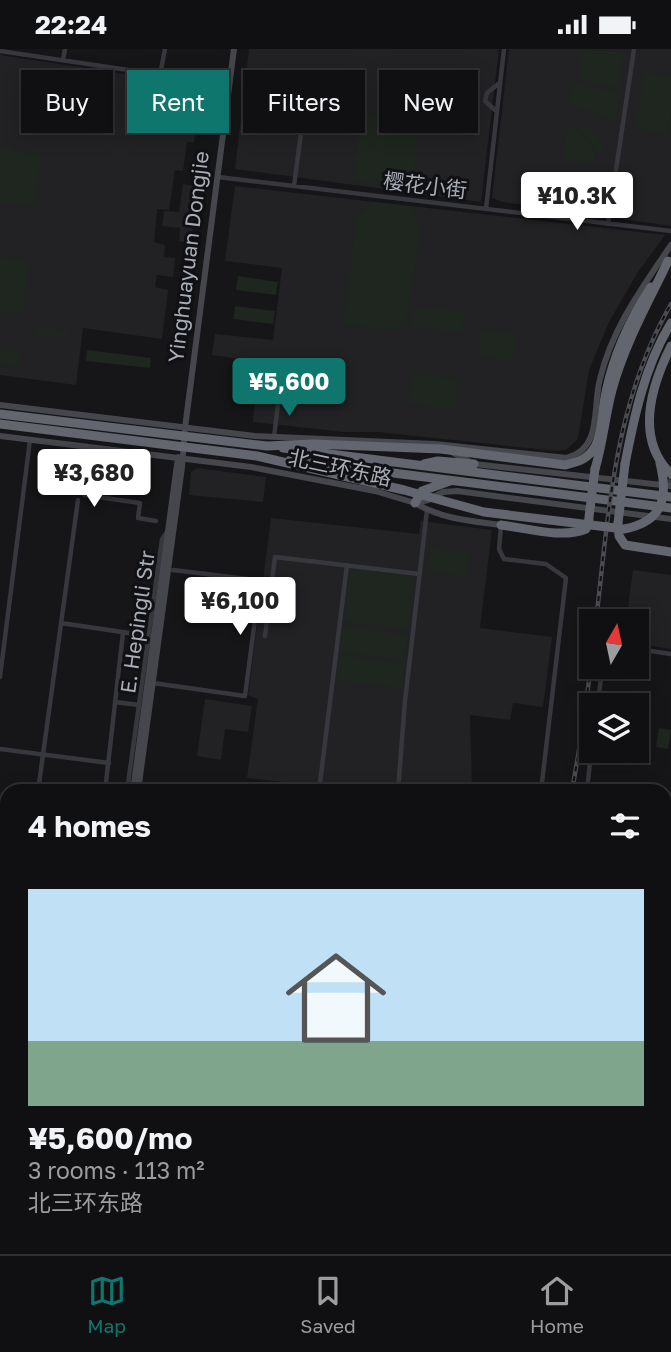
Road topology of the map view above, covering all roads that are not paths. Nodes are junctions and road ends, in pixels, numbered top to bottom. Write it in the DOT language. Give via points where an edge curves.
graph roads {
  1 [pos="65,49"];
  2 [pos="165,49"];
  3 [pos="234,49"];
  4 [pos="504,49"];
  5 [pos="634,49"];
  6 [pos="0,51"];
  7 [pos="63,60"];
  8 [pos="128,70"];
  9 [pos="161,70"];
  10 [pos="499,84"];
  11 [pos="229,85"];
  12 [pos="496,111"];
  13 [pos="223,133"];
  14 [pos="301,133"];
  15 [pos="218,177"];
  16 [pos="294,186"];
  17 [pos="577,192"];
  18 [pos="486,209"];
  19 [pos="573,219"];
  20 [pos="608,223"];
  21 [pos="671,231"];
  22 [pos="671,245"];
  23 [pos="670,260"];
  24 [pos="671,323"];
  25 [pos="671,346"];
  26 [pos="279,396"];
  27 [pos="0,405"];
  28 [pos="0,414"];
  29 [pos="0,425"];
  30 [pos="184,428"];
  31 [pos="200,429"];
  32 [pos="0,436"];
  33 [pos="255,436"];
  34 [pos="274,436"];
  35 [pos="30,440"];
  36 [pos="435,443"];
  37 [pos="267,446"];
  38 [pos="91,455"];
  39 [pos="257,456"];
  40 [pos="180,458"];
  41 [pos="197,460"];
  42 [pos="660,463"];
  43 [pos="474,464"];
  44 [pos="412,465"];
  45 [pos="251,467"];
  46 [pos="452,480"];
  47 [pos="670,481"];
  48 [pos="576,491"];
  49 [pos="671,497"];
  50 [pos="636,498"];
  51 [pos="78,500"];
  52 [pos="428,500"];
  53 [pos="415,503"];
  54 [pos="671,508"];
  55 [pos="427,510"];
  56 [pos="671,519"];
  57 [pos="156,521"];
  58 [pos="501,525"];
  59 [pos="168,532"];
  60 [pos="671,552"];
  61 [pos="347,565"];
  62 [pos="173,570"];
  63 [pos="419,574"];
  64 [pos="260,581"];
  65 [pos="272,582"];
  66 [pos="61,623"];
  67 [pos="123,632"];
  68 [pos="149,636"];
  69 [pos="265,636"];
  70 [pos="649,651"];
  71 [pos="671,655"];
  72 [pos="0,677"];
  73 [pos="153,683"];
  74 [pos="115,702"];
  75 [pos="139,705"];
  76 [pos="0,749"];
  77 [pos="43,754"];
  78 [pos="109,763"];
  79 [pos="590,763"];
  80 [pos="39,784"];
  81 [pos="106,784"];
  82 [pos="128,784"];
  83 [pos="138,784"];
  84 [pos="138,784"];
  85 [pos="320,784"];
  86 [pos="399,784"];
  87 [pos="542,784"];
  88 [pos="588,784"];
  1 -- 7 [label="street"];
  2 -- 9 [label="street"];
  3 -- 11 [label="street, Yinghuayuan Dongjie"];
  4 -- 10 [label="street"];
  5 -- 20 [label="street"];
  6 -- 7 [label="street"];
  7 -- 8 [label="street"];
  10 -- 12 [label="street"];
  10 -- 12 [label="street" via="487,93 485,101"];
  12 -- 18 [label="street"];
  13 -- 15 [label="street, Yinghuayuan Dongjie"];
  14 -- 16 [label="street"];
  15 -- 16 [label="street, 樱花小街"];
  15 -- 30 [label="street, Yinghuayuan Dongjie"];
  16 -- 18 [label="street, 樱花小街"];
  17 -- 19 [label="street"];
  18 -- 19 [label="street, 樱花小街"];
  19 -- 20 [label="street, 樱花小街"];
  20 -- 21 [label="street, 樱花小街"];
  22 -- 36 [label="street" via="622,318 607,353 594,431 586,449 560,458"];
  23 -- 37 [label="highway, bridge" via="635,312 616,355 596,445 580,462 565,465 441,449"];
  23 -- 58 [label="highway, bridge" via="623,355 611,391 586,529 560,533"];
  24 -- 60 [label="highway, bridge" via="642,393 625,464 618,523 625,545"];
  25 -- 42 [label="highway" via="649,411 648,425"];
  26 -- 34 [label="street"];
  27 -- 30 [label="street, 北三环东路"];
  28 -- 37 [label="highway, bridge"];
  29 -- 39 [label="highway, bridge"];
  30 -- 31 [label="street, 北三环东路"];
  30 -- 40 [label="street, Yinghuayuan Dongjie"];
  31 -- 33 [label="street, 北三环东路"];
  31 -- 41 [label="street"];
  32 -- 35 [label="street, 北三环东路"];
  33 -- 34 [label="street, 北三环东路"];
  33 -- 45 [label="street"];
  34 -- 36 [label="street, 北三环东路"];
  35 -- 40 [label="street, 北三环东路"];
  35 -- 72 [label="street"];
  36 -- 43 [label="street, 北三环东路"];
  37 -- 44 [label="highway"];
  38 -- 57 [label="street" via="84,495 140,503 138,518"];
  39 -- 42 [label="highway, bridge" via="484,512 624,529 648,521 662,504 665,491"];
  39 -- 46 [label="highway"];
  40 -- 41 [label="street, 北三环东路"];
  40 -- 59 [label="street, E. Hepingli Str"];
  40 -- 73 [label="street, E. Hepingli Str"];
  41 -- 45 [label="street, 北三环东路"];
  42 -- 47 [label="highway, bridge"];
  43 -- 44 [label="highway" via="438,461"];
  43 -- 47 [label="street, 北三环东路" via="651,484"];
  44 -- 48 [label="highway"];
  45 -- 53 [label="street, 北三环东路"];
  46 -- 48 [label="highway"];
  46 -- 53 [label="highway" via="422,491"];
  48 -- 50 [label="highway"];
  49 -- 50 [label="highway"];
  50 -- 54 [label="highway"];
  51 -- 66 [label="street"];
  52 -- 53 [label="street, 北三环东路"];
  52 -- 55 [label="street"];
  52 -- 56 [label="street, 北三环东路" via="457,491"];
  53 -- 55 [label="street"];
  55 -- 58 [label="street" via="452,519"];
  55 -- 63 [label="street"];
  58 -- 87 [label="street" via="499,549 504,559 545,563 566,578"];
  59 -- 68 [label="street" via="162,539"];
  59 -- 83 [label="street, E. Hepingli Str"];
  61 -- 63 [label="street"];
  61 -- 65 [label="street" via="275,557"];
  61 -- 85 [label="street"];
  62 -- 64 [label="street"];
  63 -- 86 [label="street"];
  64 -- 65 [label="street"];
  64 -- 73 [label="street" via="245,696"];
  65 -- 69 [label="street"];
  66 -- 67 [label="street"];
  66 -- 77 [label="street"];
  67 -- 68 [label="street"];
  67 -- 74 [label="street"];
  68 -- 75 [label="street"];
  70 -- 71 [label="street"];
  73 -- 84 [label="street, E. Hepingli Str"];
  74 -- 75 [label="street"];
  74 -- 78 [label="street"];
  75 -- 82 [label="street"];
  76 -- 77 [label="street"];
  77 -- 78 [label="street"];
  77 -- 80 [label="street"];
  78 -- 81 [label="street"];
  79 -- 88 [label="street"];
}
